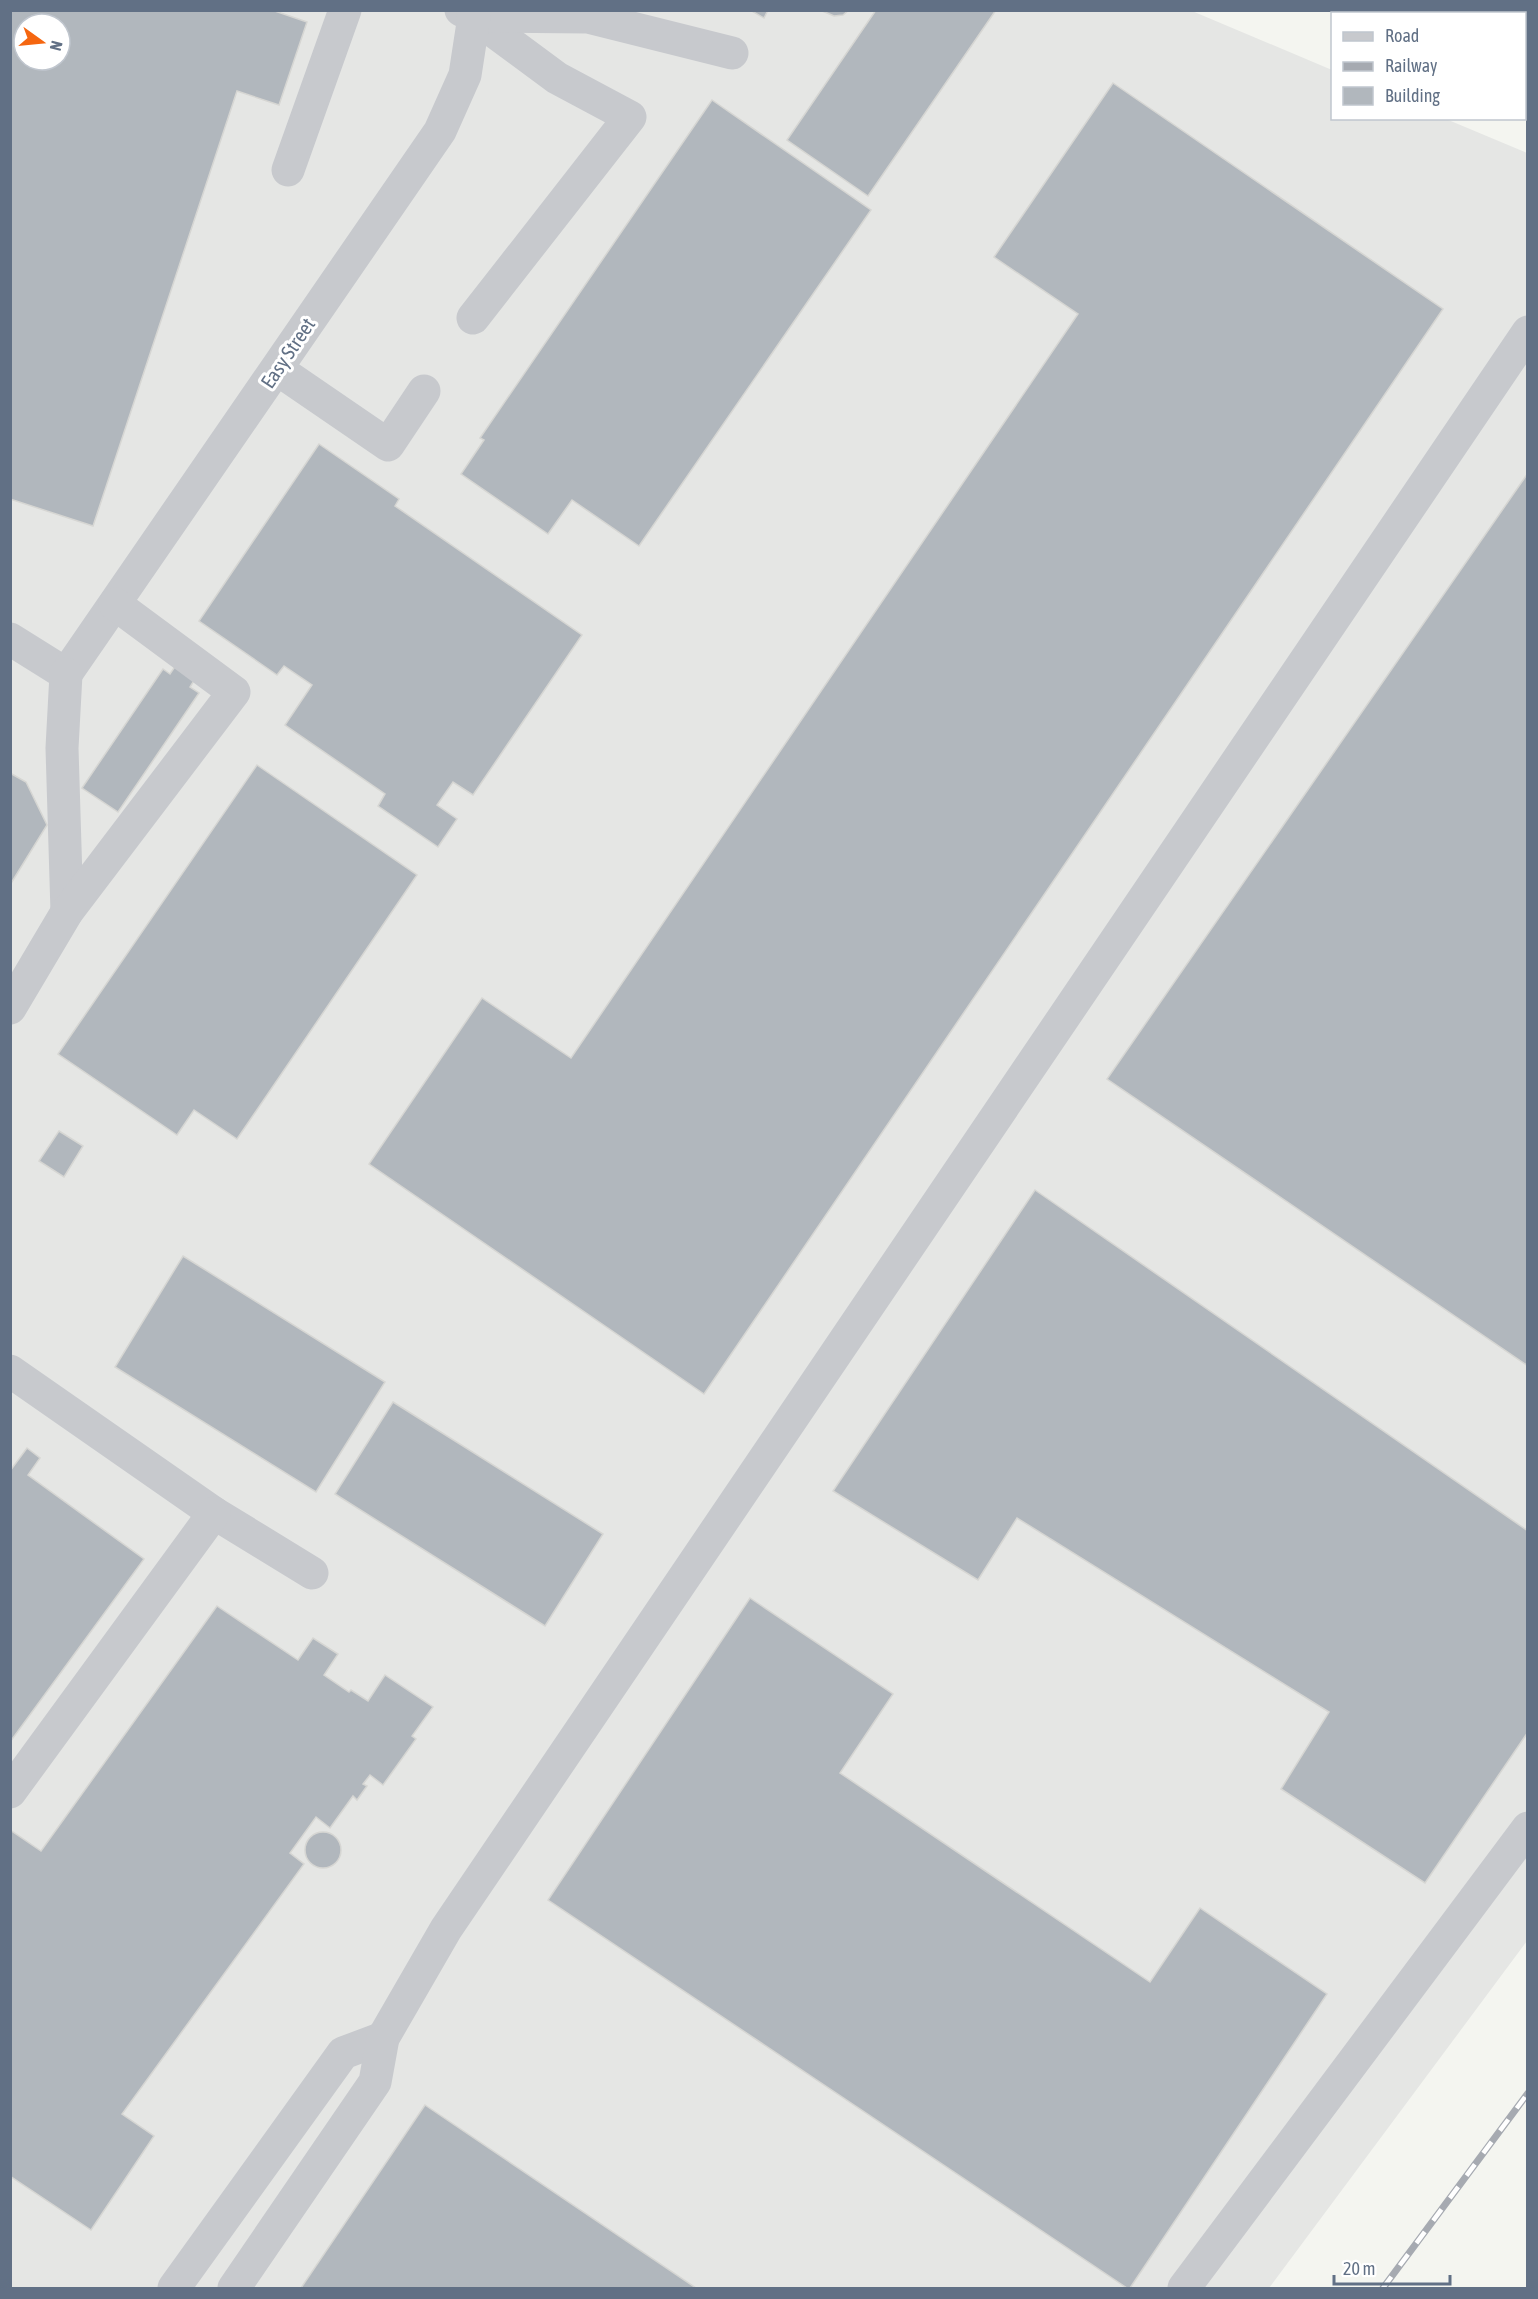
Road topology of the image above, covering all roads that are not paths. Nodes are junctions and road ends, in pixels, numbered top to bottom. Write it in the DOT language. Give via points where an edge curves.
graph roads {
  1 [pos="345,10"];
  2 [pos="470,12"];
  3 [pos="732,53"];
  4 [pos="288,170"];
  5 [pos="473,318"];
  6 [pos="1527,332"];
  7 [pos="277,369"];
  8 [pos="424,390"];
  9 [pos="115,604"];
  10 [pos="10,639"];
  11 [pos="66,675"];
  12 [pos="67,912"];
  13 [pos="10,1008"];
  14 [pos="10,1371"];
  15 [pos="214,1513"];
  16 [pos="312,1573"];
  17 [pos="10,1792"];
  18 [pos="1527,1828"];
  19 [pos="382,2038"];
  20 [pos="174,2289"];
  21 [pos="234,2289"];
  22 [pos="1184,2289"];
  1 -- 4 [label="street"];
  2 -- 3 [label="street" via="588,17"];
  2 -- 5 [label="street" via="557,78 630,117"];
  2 -- 7 [label="street, Easy Street" via="465,75 440,131"];
  6 -- 19 [label="street" via="446,1929"];
  7 -- 8 [label="street" via="388,445"];
  7 -- 9 [label="street, Easy Street"];
  9 -- 11 [label="street, Easy Street"];
  9 -- 12 [label="street" via="234,692"];
  10 -- 11 [label="street"];
  11 -- 12 [label="street" via="62,748"];
  12 -- 13 [label="street"];
  14 -- 15 [label="street"];
  15 -- 16 [label="street"];
  15 -- 17 [label="street"];
  18 -- 22 [label="street"];
  19 -- 20 [label="street" via="343,2053"];
  19 -- 21 [label="street" via="375,2082"];
}
